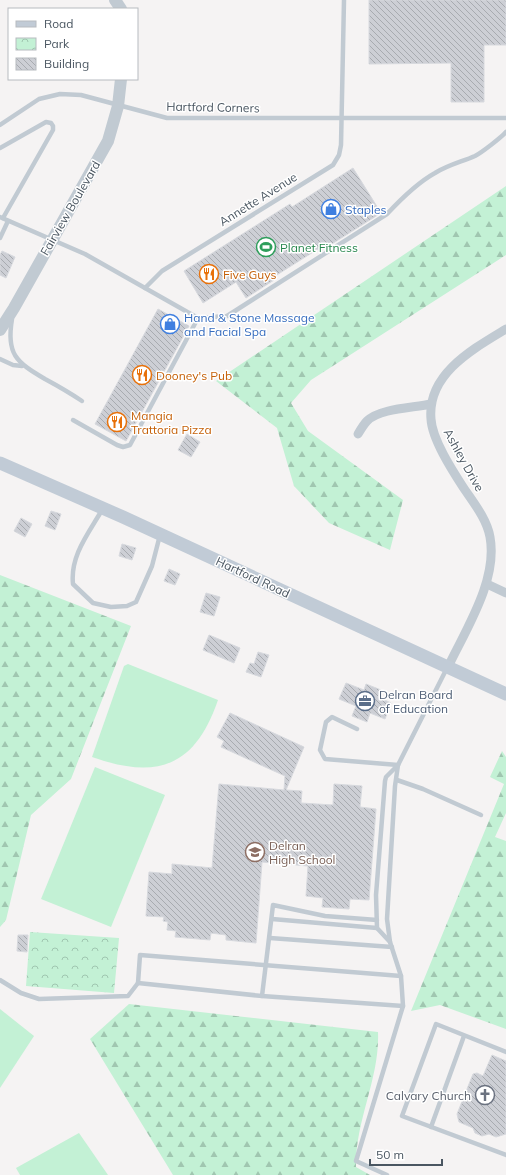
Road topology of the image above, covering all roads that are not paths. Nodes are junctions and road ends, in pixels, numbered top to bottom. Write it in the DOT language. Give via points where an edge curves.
graph roads {
  1 [pos="344,0"];
  2 [pos="120,80"];
  3 [pos="118,106"];
  4 [pos="340,117"];
  5 [pos="506,118"];
  6 [pos="0,124"];
  7 [pos="506,132"];
  8 [pos="0,148"];
  9 [pos="2,217"];
  10 [pos="8,221"];
  11 [pos="0,238"];
  12 [pos="52,239"];
  13 [pos="145,288"];
  14 [pos="14,308"];
  15 [pos="198,318"];
  16 [pos="506,329"];
  17 [pos="0,330"];
  18 [pos="0,359"];
  19 [pos="22,366"];
  20 [pos="82,401"];
  21 [pos="431,404"];
  22 [pos="72,420"];
  23 [pos="358,434"];
  24 [pos="0,463"];
  25 [pos="102,508"];
  26 [pos="160,534"];
  27 [pos="487,584"];
  28 [pos="506,593"];
  29 [pos="448,667"];
  30 [pos="506,694"];
  31 [pos="357,729"];
  32 [pos="398,765"];
  33 [pos="397,780"];
  34 [pos="481,815"];
  35 [pos="272,919"];
  36 [pos="377,920"];
  37 [pos="377,928"];
  38 [pos="270,938"];
  39 [pos="391,945"];
  40 [pos="267,964"];
  41 [pos="401,976"];
  42 [pos="0,980"];
  43 [pos="138,983"];
  44 [pos="262,996"];
  45 [pos="403,1006"];
  46 [pos="464,1036"];
  47 [pos="506,1052"];
  48 [pos="431,1127"];
  49 [pos="506,1155"];
  50 [pos="387,1175"];
  1 -- 4 [label="lane, Annette Avenue"];
  2 -- 3 [label="street, Fairview Boulevard"];
  3 -- 4 [label="lane, Hartford Corners" via="167,118"];
  3 -- 6 [label="lane, Hartford Corners" via="81,96 60,94 39,99"];
  3 -- 12 [label="street, Fairview Boulevard" via="108,141"];
  4 -- 5 [label="lane, Hartford Corners"];
  4 -- 13 [label="lane, Annette Avenue" via="340,150 333,165 162,271"];
  7 -- 15 [label="lane" via="476,155 434,173 400,200 387,214 227,316"];
  8 -- 9 [label="lane" via="46,122 53,126"];
  9 -- 10 [label="lane"];
  10 -- 11 [label="lane"];
  10 -- 12 [label="lane"];
  12 -- 13 [label="lane" via="85,254"];
  12 -- 14 [label="street, Fairview Boulevard"];
  13 -- 15 [label="lane"];
  14 -- 17 [label="street, Fairview Boulevard"];
  14 -- 19 [label="lane" via="10,340 12,350"];
  15 -- 22 [label="lane" via="130,445 117,445"];
  16 -- 21 [label="street, Ashley Drive" via="453,365 434,391"];
  18 -- 19 [label="lane"];
  19 -- 20 [label="lane"];
  21 -- 23 [label="street" via="385,411 368,420"];
  21 -- 27 [label="street, Ashley Drive" via="431,420 436,437 455,474 484,518 490,536 492,563"];
  24 -- 25 [label="main road, Hartford Road"];
  25 -- 26 [label="main road, Hartford Road"];
  25 -- 26 [label="lane" via="74,559 72,571 73,584 94,603 111,607 127,606 136,602 152,566"];
  26 -- 29 [label="main road, Hartford Road"];
  27 -- 28 [label="street"];
  27 -- 29 [label="street, Ashley Drive"];
  29 -- 30 [label="main road, Hartford Road"];
  29 -- 32 [label="lane"];
  31 -- 32 [label="lane" via="332,717 326,722 320,750 325,759"];
  32 -- 33 [label="lane"];
  32 -- 36 [label="lane" via="386,777 385,782 376,895"];
  33 -- 34 [label="lane"];
  33 -- 39 [label="lane" via="387,919"];
  35 -- 36 [label="lane" via="273,905 311,914"];
  35 -- 37 [label="lane"];
  35 -- 38 [label="lane"];
  36 -- 37 [label="lane"];
  37 -- 39 [label="lane"];
  38 -- 39 [label="lane"];
  38 -- 40 [label="lane"];
  39 -- 41 [label="lane"];
  40 -- 41 [label="lane"];
  40 -- 43 [label="lane" via="140,955"];
  40 -- 44 [label="lane"];
  41 -- 45 [label="lane"];
  42 -- 43 [label="lane" via="21,993 39,999 128,996"];
  43 -- 44 [label="lane"];
  44 -- 45 [label="lane"];
  45 -- 50 [label="lane" via="356,1161"];
  46 -- 47 [label="lane"];
  46 -- 48 [label="lane"];
  46 -- 48 [label="lane" via="436,1024 402,1116"];
  48 -- 49 [label="lane"];
}
